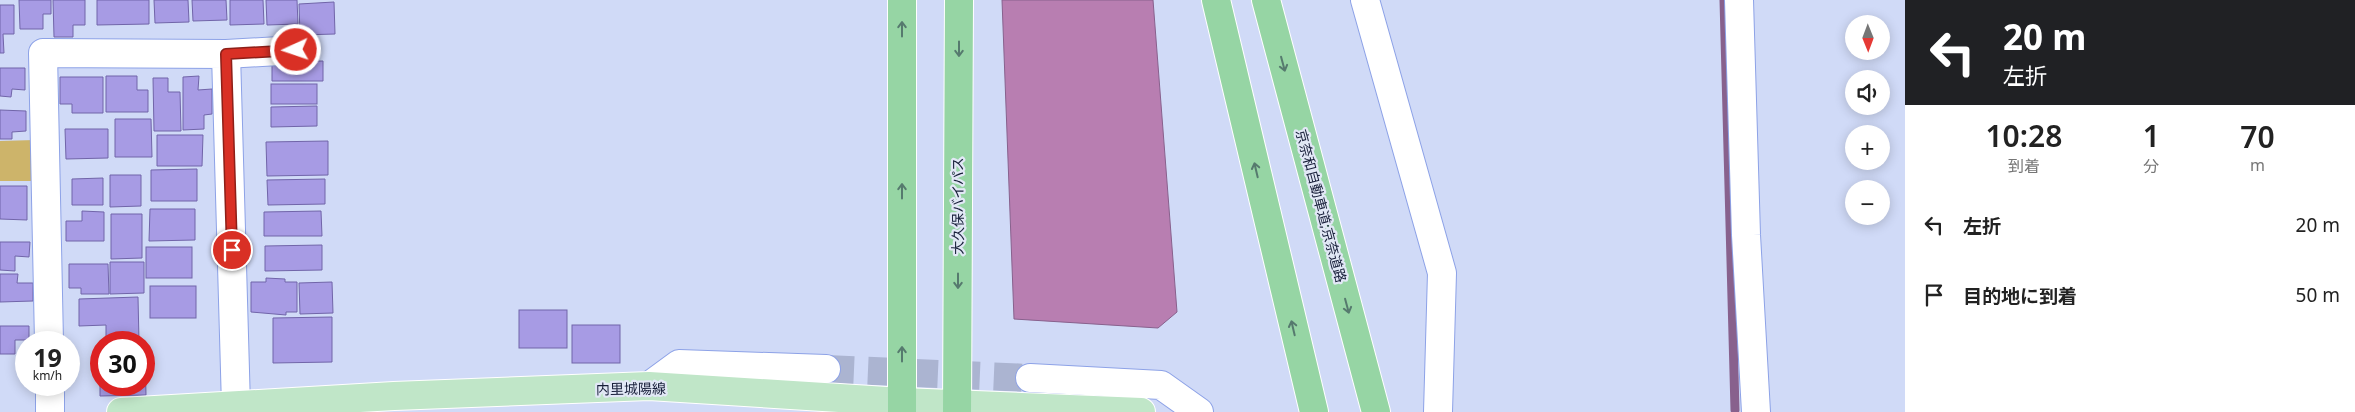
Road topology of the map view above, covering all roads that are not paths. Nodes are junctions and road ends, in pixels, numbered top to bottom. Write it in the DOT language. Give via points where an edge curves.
graph roads {
  1 [pos="902,0"];
  2 [pos="959,0"];
  3 [pos="1216,0"];
  4 [pos="1266,0"];
  5 [pos="1274,0"];
  6 [pos="1365,0"];
  7 [pos="1739,0"];
  8 [pos="1275,35"];
  9 [pos="296,50"];
  10 [pos="226,54"];
  11 [pos="49,331"];
  12 [pos="826,369"];
  13 [pos="1030,378"];
  14 [pos="648,386"];
  15 [pos="50,396"];
  16 [pos="236,406"];
  17 [pos="394,406"];
  18 [pos="902,407"];
  19 [pos="957,408"];
  20 [pos="50,412"];
  21 [pos="121,412"];
  22 [pos="1140,412"];
  23 [pos="1199,412"];
  24 [pos="1314,412"];
  25 [pos="1376,412"];
  26 [pos="1438,412"];
  27 [pos="1756,412"];
  18 -- 1 [label="highway, one-way"];
  2 -- 19 [label="highway, 大久保バイパス, one-way"];
  24 -- 3 [label="highway, one-way"];
  4 -- 8 [label="highway, 京奈和自動車道;京奈道路"];
  5 -- 8 [label="highway"];
  6 -- 26 [label="street" via="1442,273"];
  7 -- 27 [label="street" via="1746,235"];
  8 -- 25 [label="highway, 京奈和自動車道;京奈道路, one-way"];
  9 -- 10 [label="street"];
  10 -- 11 [label="street" via="44,54"];
  10 -- 16 [label="street"];
  12 -- 14 [label="street" via="679,364"];
  13 -- 23 [label="street" via="1161,385"];
  14 -- 17 [label="main road, 内里城陽線"];
  14 -- 18 [label="main road, 内里城陽線"];
  15 -- 20 [label="street"];
  16 -- 17 [label="main road, 内里城陽線"];
  16 -- 21 [label="main road, 内里城陽線"];
  18 -- 19 [label="main road, 内里城陽線"];
  19 -- 22 [label="main road, 内里城陽線"];
}
